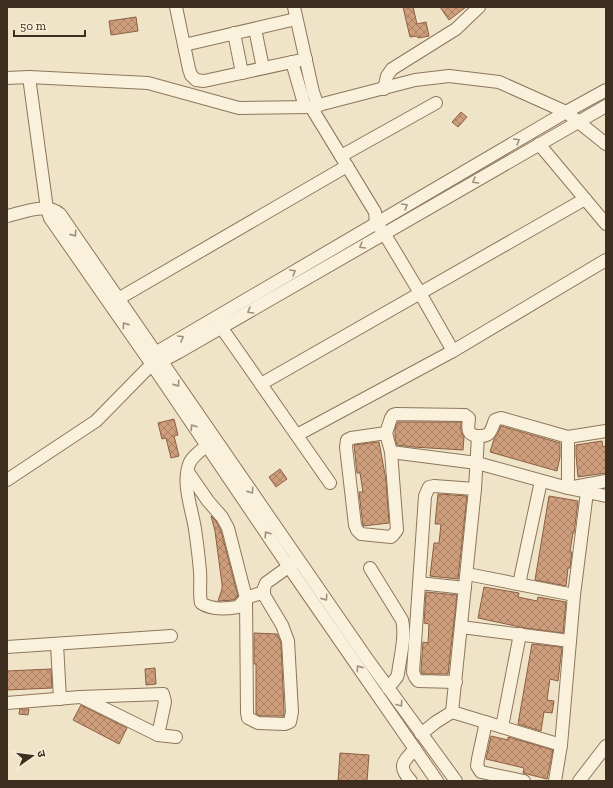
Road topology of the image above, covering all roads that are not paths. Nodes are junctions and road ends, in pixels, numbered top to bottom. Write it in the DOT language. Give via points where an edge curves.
graph roads {
  1 [pos="176,7"];
  2 [pos="480,7"];
  3 [pos="295,13"];
  4 [pos="255,29"];
  5 [pos="234,33"];
  6 [pos="184,45"];
  7 [pos="306,59"];
  8 [pos="292,62"];
  9 [pos="263,68"];
  10 [pos="242,73"];
  11 [pos="29,77"];
  12 [pos="7,78"];
  13 [pos="384,88"];
  14 [pos="606,90"];
  15 [pos="436,103"];
  16 [pos="606,106"];
  17 [pos="311,107"];
  18 [pos="566,112"];
  19 [pos="578,122"];
  20 [pos="539,144"];
  21 [pos="606,144"];
  22 [pos="344,161"];
  23 [pos="585,199"];
  24 [pos="47,209"];
  25 [pos="7,216"];
  26 [pos="376,223"];
  27 [pos="606,224"];
  28 [pos="384,233"];
  29 [pos="606,260"];
  30 [pos="420,293"];
  31 [pos="118,299"];
  32 [pos="221,328"];
  33 [pos="453,351"];
  34 [pos="153,361"];
  35 [pos="261,384"];
  36 [pos="606,431"];
  37 [pos="386,433"];
  38 [pos="297,435"];
  39 [pos="478,436"];
  40 [pos="568,437"];
  41 [pos="211,443"];
  42 [pos="391,452"];
  43 [pos="477,463"];
  44 [pos="188,472"];
  45 [pos="7,480"];
  46 [pos="541,481"];
  47 [pos="606,481"];
  48 [pos="330,482"];
  49 [pos="568,488"];
  50 [pos="475,489"];
  51 [pos="587,492"];
  52 [pos="606,496"];
  53 [pos="206,498"];
  54 [pos="189,502"];
  55 [pos="294,563"];
  56 [pos="370,568"];
  57 [pos="467,574"];
  58 [pos="418,583"];
  59 [pos="519,584"];
  60 [pos="465,588"];
  61 [pos="264,592"];
  62 [pos="574,595"];
  63 [pos="246,598"];
  64 [pos="461,627"];
  65 [pos="520,634"];
  66 [pos="171,636"];
  67 [pos="570,641"];
  68 [pos="57,644"];
  69 [pos="7,647"];
  70 [pos="456,682"];
  71 [pos="388,688"];
  72 [pos="80,697"];
  73 [pos="60,699"];
  74 [pos="7,703"];
  75 [pos="452,712"];
  76 [pos="486,722"];
  77 [pos="502,727"];
  78 [pos="421,734"];
  79 [pos="158,736"];
  80 [pos="176,737"];
  81 [pos="561,745"];
  82 [pos="606,746"];
  83 [pos="415,749"];
  84 [pos="411,781"];
  85 [pos="437,781"];
  86 [pos="456,781"];
  87 [pos="524,781"];
  88 [pos="555,781"];
  89 [pos="579,781"];
  1 -- 6 [label="street"];
  2 -- 13 [label="street" via="456,29 392,68"];
  3 -- 4 [label="street"];
  3 -- 7 [label="street"];
  4 -- 5 [label="street"];
  4 -- 9 [label="street"];
  5 -- 6 [label="street"];
  5 -- 10 [label="street"];
  6 -- 10 [label="street" via="191,75 196,80 204,82"];
  7 -- 8 [label="street"];
  7 -- 17 [label="street" via="313,92"];
  8 -- 9 [label="street"];
  8 -- 17 [label="street"];
  9 -- 10 [label="street"];
  11 -- 12 [label="street"];
  11 -- 17 [label="street" via="148,83 239,108"];
  11 -- 24 [label="street"];
  13 -- 17 [label="street"];
  13 -- 18 [label="street" via="415,80 449,76 499,82"];
  14 -- 18 [label="street"];
  15 -- 22 [label="street"];
  16 -- 19 [label="street"];
  17 -- 22 [label="street"];
  18 -- 19 [label="street"];
  26 -- 18 [label="street, one-way"];
  19 -- 20 [label="street"];
  19 -- 21 [label="street"];
  20 -- 23 [label="street"];
  20 -- 28 [label="street, one-way"];
  22 -- 26 [label="street" via="375,212"];
  22 -- 31 [label="street"];
  23 -- 27 [label="street"];
  23 -- 30 [label="street"];
  24 -- 25 [label="street" via="40,208"];
  24 -- 31 [label="street, one-way" via="60,214"];
  34 -- 24 [label="street, one-way" via="53,223"];
  26 -- 28 [label="street"];
  34 -- 26 [label="street, one-way" via="173,343"];
  28 -- 30 [label="street"];
  28 -- 32 [label="street, one-way"];
  29 -- 33 [label="street"];
  30 -- 33 [label="street"];
  30 -- 35 [label="street"];
  31 -- 34 [label="street"];
  32 -- 34 [label="street"];
  32 -- 35 [label="street"];
  33 -- 38 [label="street"];
  34 -- 41 [label="street"];
  34 -- 45 [label="street" via="96,421"];
  35 -- 38 [label="street"];
  36 -- 40 [label="street"];
  37 -- 39 [label="street" via="391,418 396,414 465,415 469,418 469,432 473,436"];
  37 -- 42 [label="street"];
  37 -- 42 [label="street" via="351,438 346,447 355,525 361,534 391,536 397,530"];
  38 -- 48 [label="street"];
  39 -- 40 [label="street" via="484,437 489,434 495,420 500,418"];
  39 -- 43 [label="street"];
  40 -- 49 [label="street"];
  41 -- 44 [label="street" via="199,451 190,462"];
  41 -- 55 [label="street"];
  42 -- 43 [label="street"];
  43 -- 46 [label="street"];
  43 -- 50 [label="street"];
  44 -- 53 [label="street"];
  44 -- 54 [label="street" via="186,482"];
  46 -- 49 [label="street"];
  46 -- 59 [label="street"];
  47 -- 49 [label="street"];
  49 -- 51 [label="street"];
  50 -- 57 [label="street"];
  50 -- 58 [label="street" via="429,487 425,496"];
  51 -- 52 [label="street"];
  51 -- 62 [label="street"];
  53 -- 54 [label="street"];
  53 -- 63 [label="street" via="228,528"];
  54 -- 63 [label="street" via="195,528 201,603 222,609 238,607"];
  55 -- 61 [label="street" via="266,583"];
  55 -- 71 [label="street, one-way"];
  83 -- 55 [label="street, one-way"];
  56 -- 71 [label="street" via="402,620 404,628 398,674"];
  57 -- 59 [label="street"];
  57 -- 60 [label="street"];
  58 -- 60 [label="street"];
  58 -- 70 [label="street" via="413,672 415,678 418,681"];
  59 -- 62 [label="street"];
  60 -- 64 [label="street"];
  61 -- 63 [label="street"];
  61 -- 63 [label="street" via="288,641 292,712 290,722 285,724 258,723 248,718"];
  62 -- 67 [label="street"];
  64 -- 65 [label="street"];
  64 -- 70 [label="street"];
  65 -- 67 [label="street"];
  65 -- 77 [label="street"];
  66 -- 68 [label="street"];
  67 -- 81 [label="street"];
  68 -- 69 [label="street"];
  68 -- 73 [label="street"];
  70 -- 75 [label="street"];
  71 -- 78 [label="street, one-way"];
  72 -- 73 [label="street"];
  72 -- 79 [label="street"];
  72 -- 79 [label="street" via="163,694 165,702"];
  73 -- 74 [label="street"];
  75 -- 76 [label="street"];
  75 -- 78 [label="street"];
  76 -- 77 [label="street"];
  76 -- 87 [label="street" via="477,766 481,772"];
  77 -- 81 [label="street"];
  78 -- 86 [label="street"];
  79 -- 80 [label="street"];
  81 -- 88 [label="street"];
  82 -- 89 [label="street"];
  83 -- 84 [label="street" via="404,760 403,768"];
  83 -- 85 [label="street"];
}
